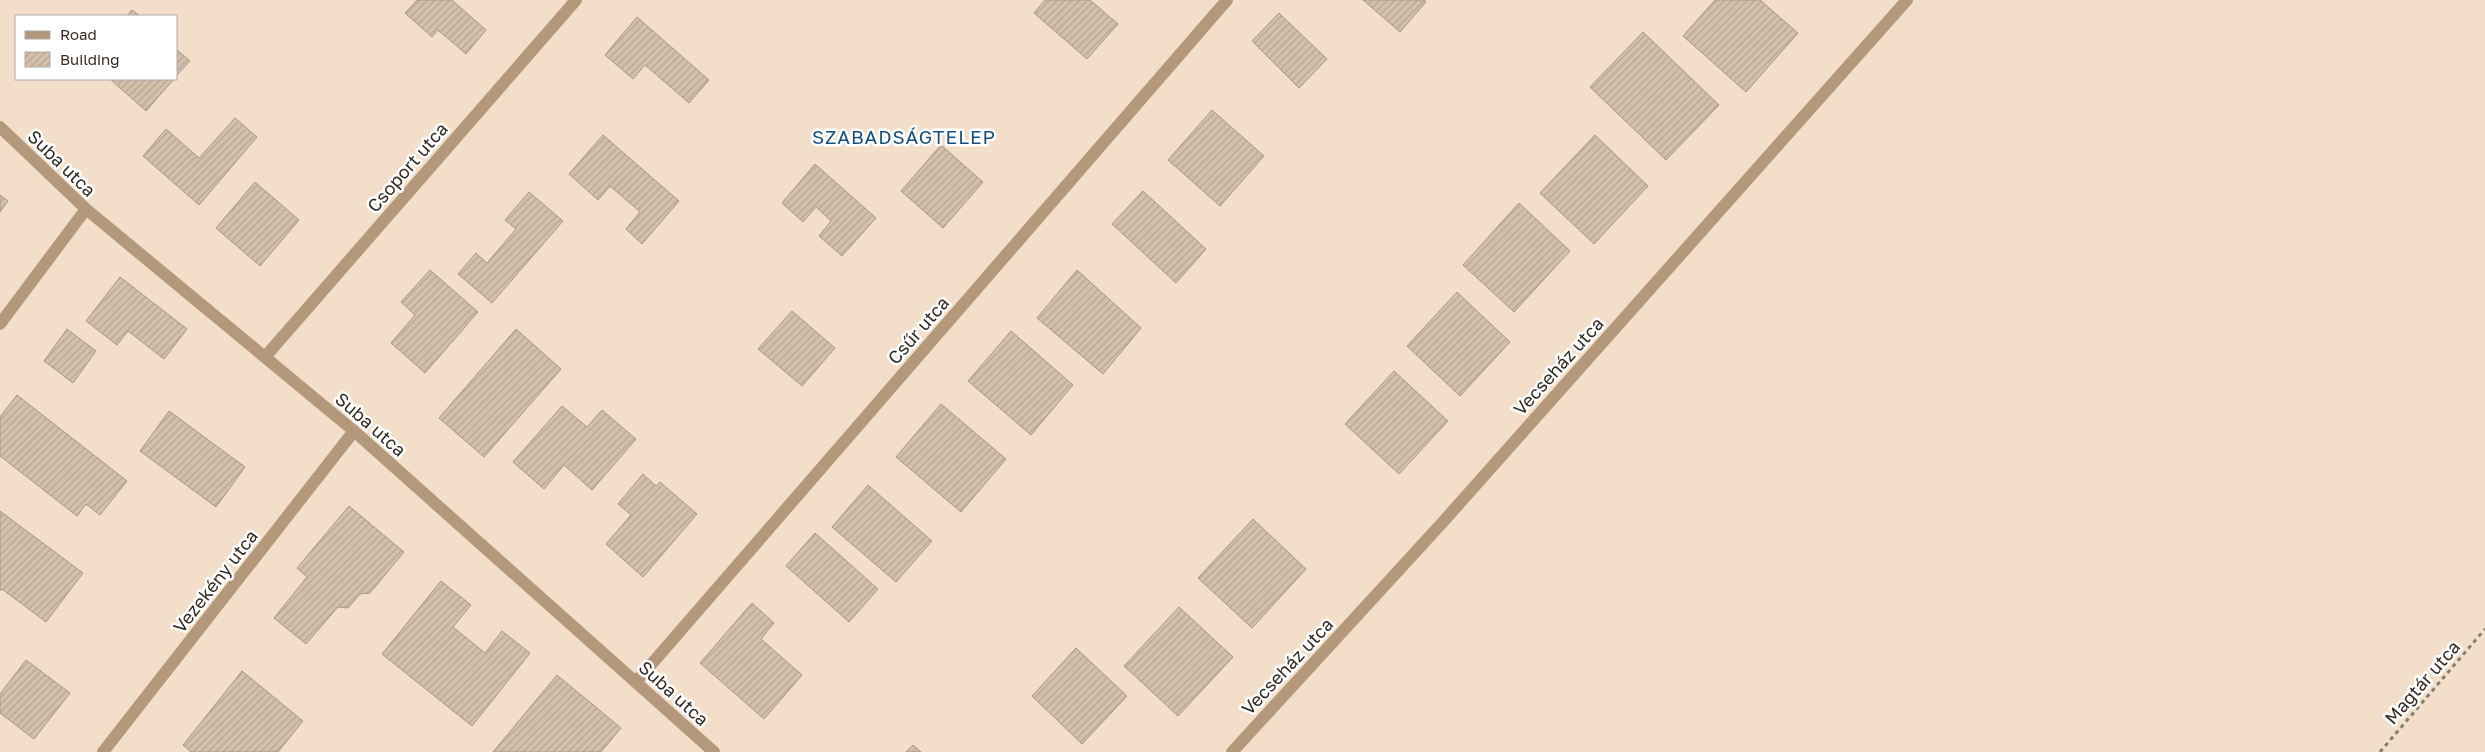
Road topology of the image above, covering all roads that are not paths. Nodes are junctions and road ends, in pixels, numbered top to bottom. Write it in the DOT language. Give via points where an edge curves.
graph roads {
  1 [pos="576,0"];
  2 [pos="1227,0"];
  3 [pos="1907,0"];
  4 [pos="0,127"];
  5 [pos="86,210"];
  6 [pos="0,324"];
  7 [pos="265,357"];
  8 [pos="354,431"];
  9 [pos="636,682"];
  10 [pos="102,752"];
  11 [pos="714,752"];
  12 [pos="1232,752"];
  1 -- 7 [label="street, Csoport utca"];
  2 -- 9 [label="street, Csűr utca"];
  3 -- 12 [label="street, Vecseház utca" via="1442,523"];
  4 -- 5 [label="street, Suba utca"];
  5 -- 6 [label="street"];
  5 -- 7 [label="street, Suba utca"];
  7 -- 8 [label="street, Suba utca"];
  8 -- 9 [label="street, Suba utca"];
  8 -- 10 [label="street, Vezekény utca"];
  9 -- 11 [label="street, Suba utca"];
}
